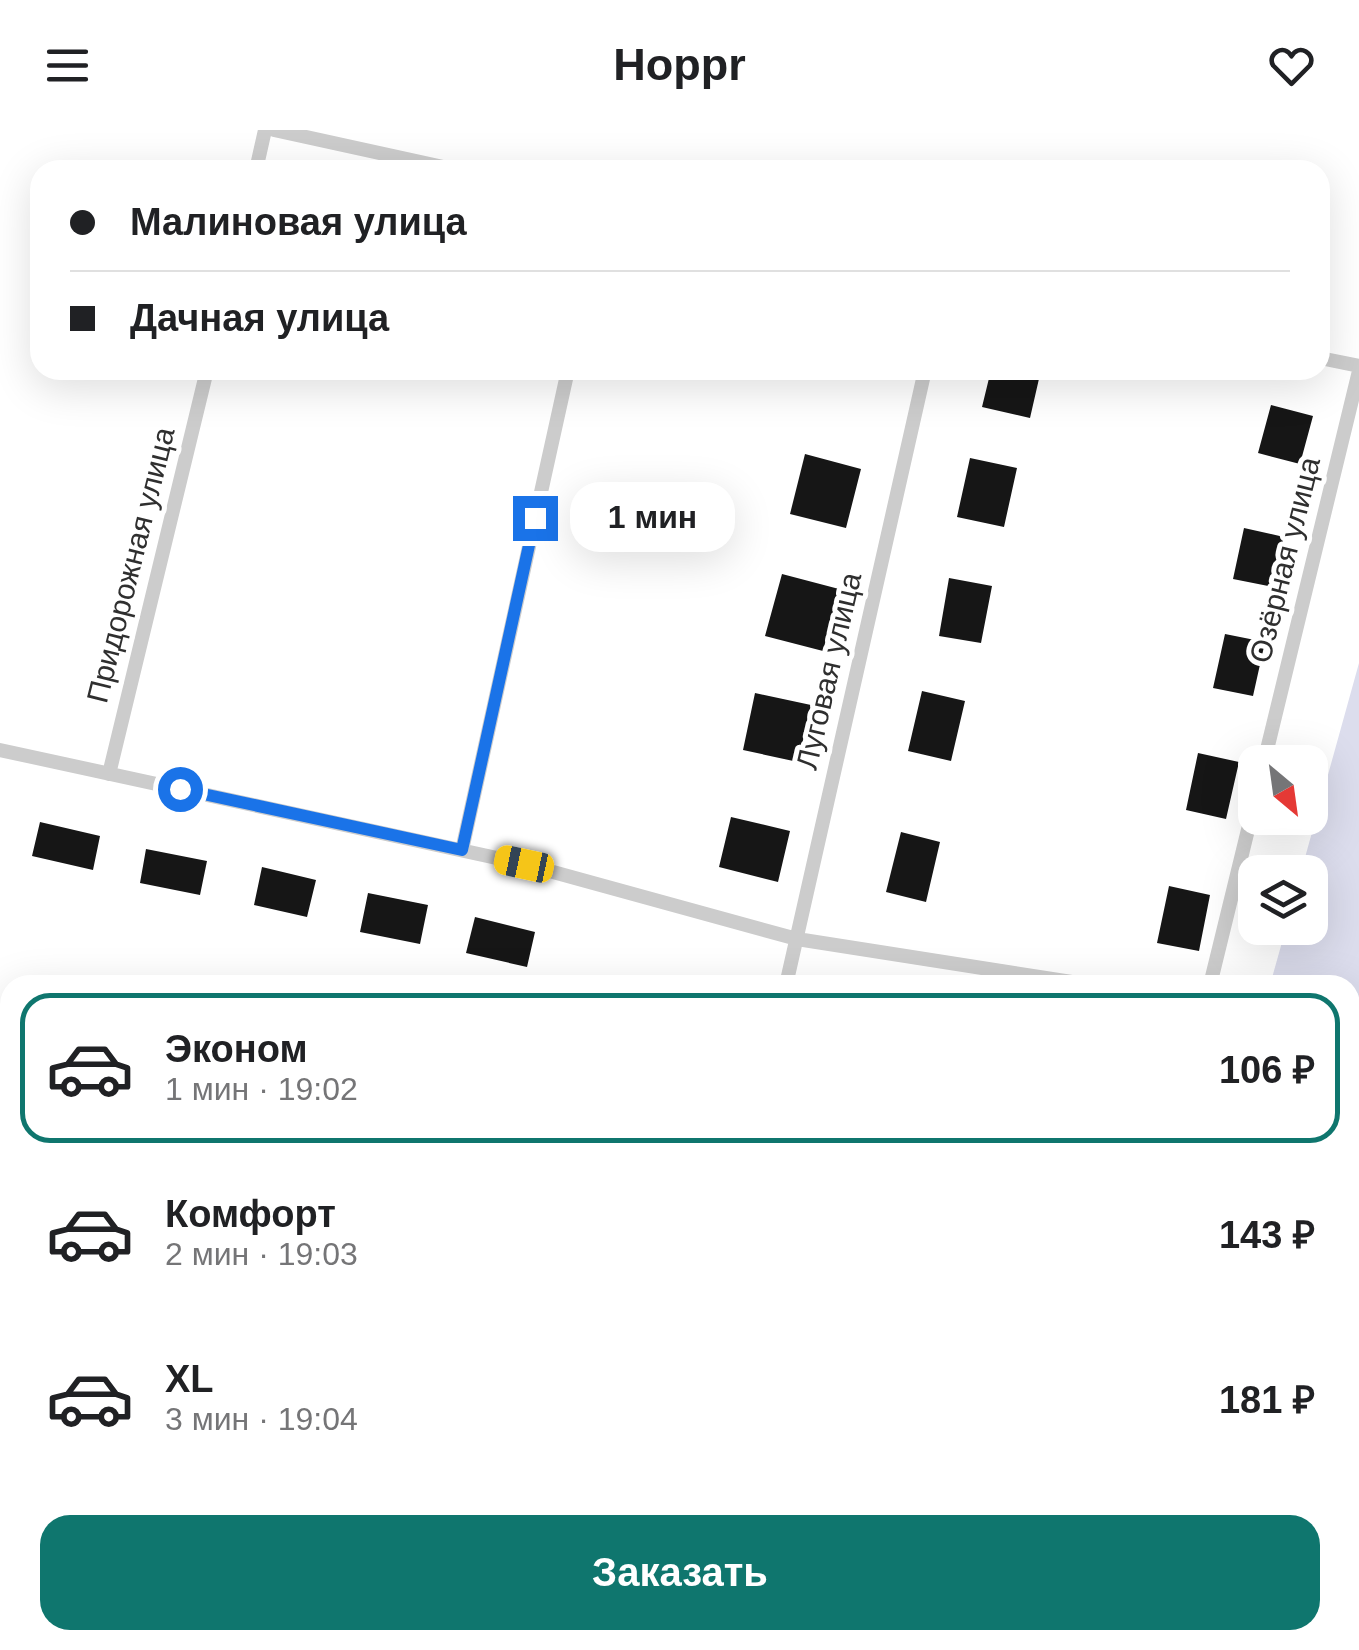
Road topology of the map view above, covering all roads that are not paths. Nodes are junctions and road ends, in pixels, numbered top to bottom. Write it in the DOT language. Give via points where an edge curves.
graph roads {
  1 [pos="266,130"];
  2 [pos="274,130"];
  3 [pos="258,160"];
  4 [pos="411,160"];
  5 [pos="1330,361"];
  6 [pos="1359,369"];
  7 [pos="205,380"];
  8 [pos="566,380"];
  9 [pos="924,380"];
  10 [pos="1268,745"];
  11 [pos="0,750"];
  12 [pos="109,774"];
  13 [pos="1247,835"];
  14 [pos="462,850"];
  15 [pos="797,939"];
  16 [pos="788,975"];
  17 [pos="1026,975"];
  18 [pos="1212,975"];
  1 -- 3 [label="lane"];
  2 -- 4 [label="lane"];
  5 -- 6 [label="lane"];
  6 -- 10 [label="lane, Озёрная улица"];
  7 -- 12 [label="lane, Придорожная улица"];
  8 -- 14 [label="lane"];
  9 -- 15 [label="lane, Луговая улица"];
  11 -- 12 [label="lane"];
  12 -- 14 [label="lane"];
  13 -- 18 [label="lane"];
  14 -- 15 [label="lane"];
  15 -- 16 [label="lane, Луговая улица"];
  15 -- 17 [label="lane"];
}
